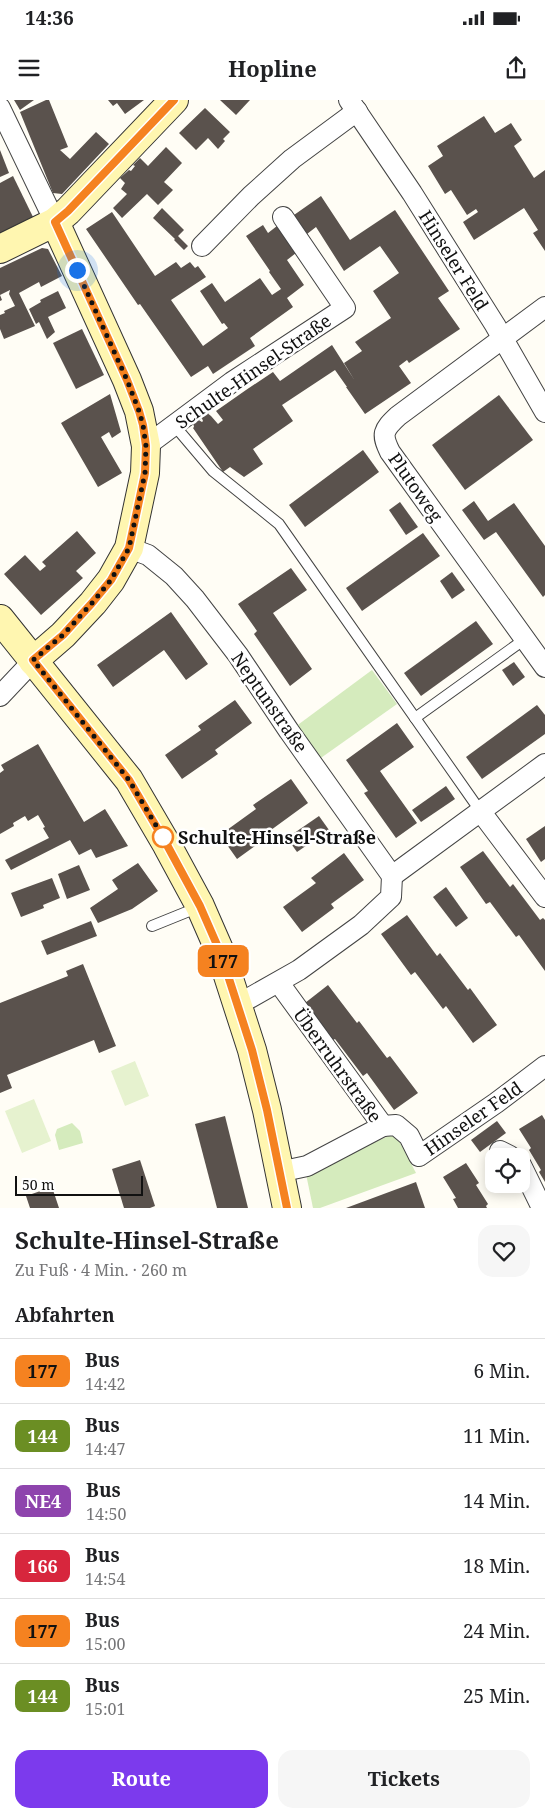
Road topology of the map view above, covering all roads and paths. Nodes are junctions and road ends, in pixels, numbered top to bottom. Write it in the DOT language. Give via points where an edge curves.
graph roads {
  1 [pos="174,100"];
  2 [pos="353,105"];
  3 [pos="0,108"];
  4 [pos="283,217"];
  5 [pos="55,222"];
  6 [pos="202,246"];
  7 [pos="0,249"];
  8 [pos="545,307"];
  9 [pos="504,338"];
  10 [pos="545,412"];
  11 [pos="174,425"];
  12 [pos="146,446"];
  13 [pos="129,548"];
  14 [pos="0,619"];
  15 [pos="525,639"];
  16 [pos="33,660"];
  17 [pos="545,667"];
  18 [pos="0,696"];
  19 [pos="416,718"];
  20 [pos="545,764"];
  21 [pos="481,812"];
  22 [pos="392,876"];
  23 [pos="545,897"];
  24 [pos="200,906"];
  25 [pos="152,926"];
  26 [pos="279,983"];
  27 [pos="239,1004"];
  28 [pos="545,1066"];
  29 [pos="383,1126"];
  30 [pos="279,1172"];
  31 [pos="530,1183"];
  32 [pos="287,1208"];
  33 [pos="542,1208"];
  1 -- 5 [label="street"];
  2 -- 6 [label="street, Hinseler Feld" via="251,196"];
  2 -- 9 [label="street, Hinseler Feld"];
  3 -- 5 [label="street"];
  4 -- 11 [label="street, Schulte-Hinsel-Straße" via="345,308 232,382"];
  5 -- 7 [label="street"];
  5 -- 12 [label="street" via="127,380 139,411"];
  8 -- 9 [label="street"];
  9 -- 10 [label="street, Hinseler Feld"];
  9 -- 15 [label="street, Plutoweg" via="398,416 384,436 390,452"];
  11 -- 12 [label="street, Schulte-Hinsel-Straße"];
  11 -- 19 [label="lane" via="213,471 279,524"];
  12 -- 13 [label="street" via="145,473"];
  13 -- 16 [label="street" via="111,580 92,603 63,635"];
  13 -- 22 [label="street, Neptunstraße" via="148,555 195,599"];
  14 -- 16 [label="street"];
  15 -- 17 [label="street, Plutoweg"];
  15 -- 19 [label="lane"];
  16 -- 18 [label="street"];
  16 -- 24 [label="street" via="129,780"];
  19 -- 21 [label="lane"];
  20 -- 21 [label="street"];
  21 -- 22 [label="street"];
  21 -- 23 [label="street"];
  22 -- 26 [label="street" via="391,897 362,925"];
  24 -- 25 [label="lane"];
  24 -- 27 [label="street"];
  26 -- 27 [label="street"];
  26 -- 29 [label="street, Überruhrstraße"];
  27 -- 30 [label="street" via="267,1110"];
  28 -- 29 [label="street, Hinseler Feld" via="419,1156 409,1136 396,1124"];
  29 -- 30 [label="street, Überruhrstraße" via="307,1166"];
  30 -- 32 [label="street"];
  31 -- 33 [label="street"];
}
